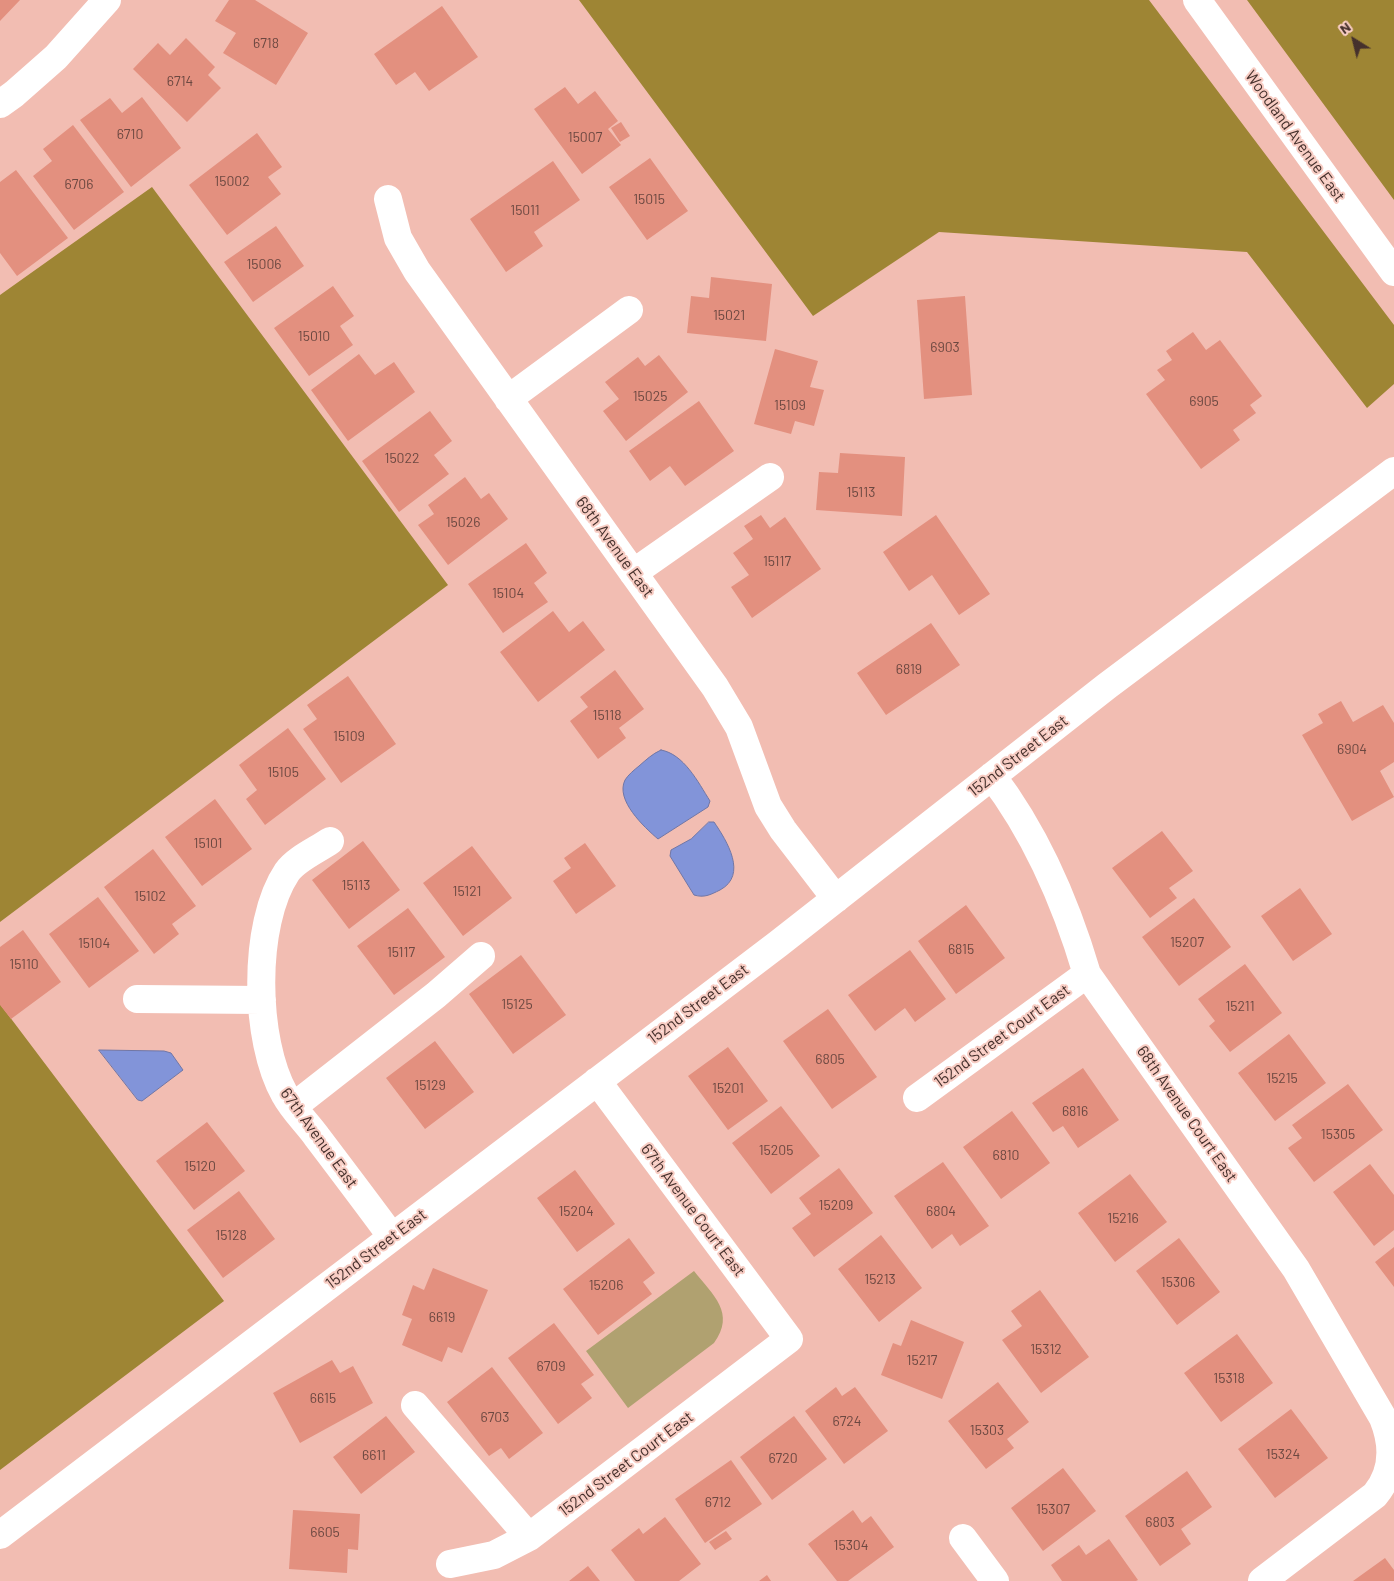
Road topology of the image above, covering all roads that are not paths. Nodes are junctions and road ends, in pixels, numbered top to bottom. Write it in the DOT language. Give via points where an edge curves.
graph roads {
  1 [pos="107,0"];
  2 [pos="1197,0"];
  3 [pos="0,104"];
  4 [pos="388,199"];
  5 [pos="1394,272"];
  6 [pos="629,310"];
  7 [pos="508,399"];
  8 [pos="1394,471"];
  9 [pos="770,477"];
  10 [pos="634,573"];
  11 [pos="992,776"];
  12 [pos="330,840"];
  13 [pos="836,899"];
  14 [pos="481,956"];
  15 [pos="1088,974"];
  16 [pos="137,999"];
  17 [pos="262,1000"];
  18 [pos="597,1081"];
  19 [pos="917,1098"];
  20 [pos="294,1106"];
  21 [pos="392,1237"];
  22 [pos="789,1339"];
  23 [pos="415,1405"];
  24 [pos="0,1535"];
  25 [pos="529,1537"];
  26 [pos="963,1538"];
  27 [pos="450,1564"];
  28 [pos="994,1581"];
  29 [pos="1262,1581"];
  1 -- 3 [label="street" via="56,57"];
  2 -- 5 [label="street, Woodland Avenue East"];
  4 -- 7 [label="street, 68th Avenue East" via="398,238"];
  6 -- 7 [label="street"];
  7 -- 10 [label="street, 68th Avenue East"];
  8 -- 11 [label="street, 152nd Street East"];
  9 -- 10 [label="street"];
  10 -- 13 [label="street, 68th Avenue East" via="715,687 739,727 768,806"];
  11 -- 13 [label="street, 152nd Street East"];
  11 -- 15 [label="street, 68th Avenue Court East" via="1030,830 1073,926"];
  12 -- 17 [label="street, 67th Avenue East" via="288,872 272,906 263,938"];
  13 -- 18 [label="street, 152nd Street East"];
  14 -- 20 [label="street"];
  15 -- 19 [label="street, 152nd Street Court East"];
  15 -- 29 [label="street, 68th Avenue Court East" via="1296,1269 1383,1418 1391,1438 1390,1467 1383,1486 1375,1495"];
  16 -- 17 [label="street"];
  17 -- 20 [label="street, 67th Avenue East" via="272,1068"];
  18 -- 21 [label="street, 152nd Street East"];
  18 -- 22 [label="street, 67th Avenue Court East"];
  20 -- 21 [label="street, 67th Avenue East"];
  21 -- 24 [label="street, 152nd Street East"];
  22 -- 25 [label="street, 152nd Street Court East"];
  23 -- 25 [label="street"];
  25 -- 27 [label="street, 152nd Street Court East" via="494,1555"];
  26 -- 28 [label="street"];
}
